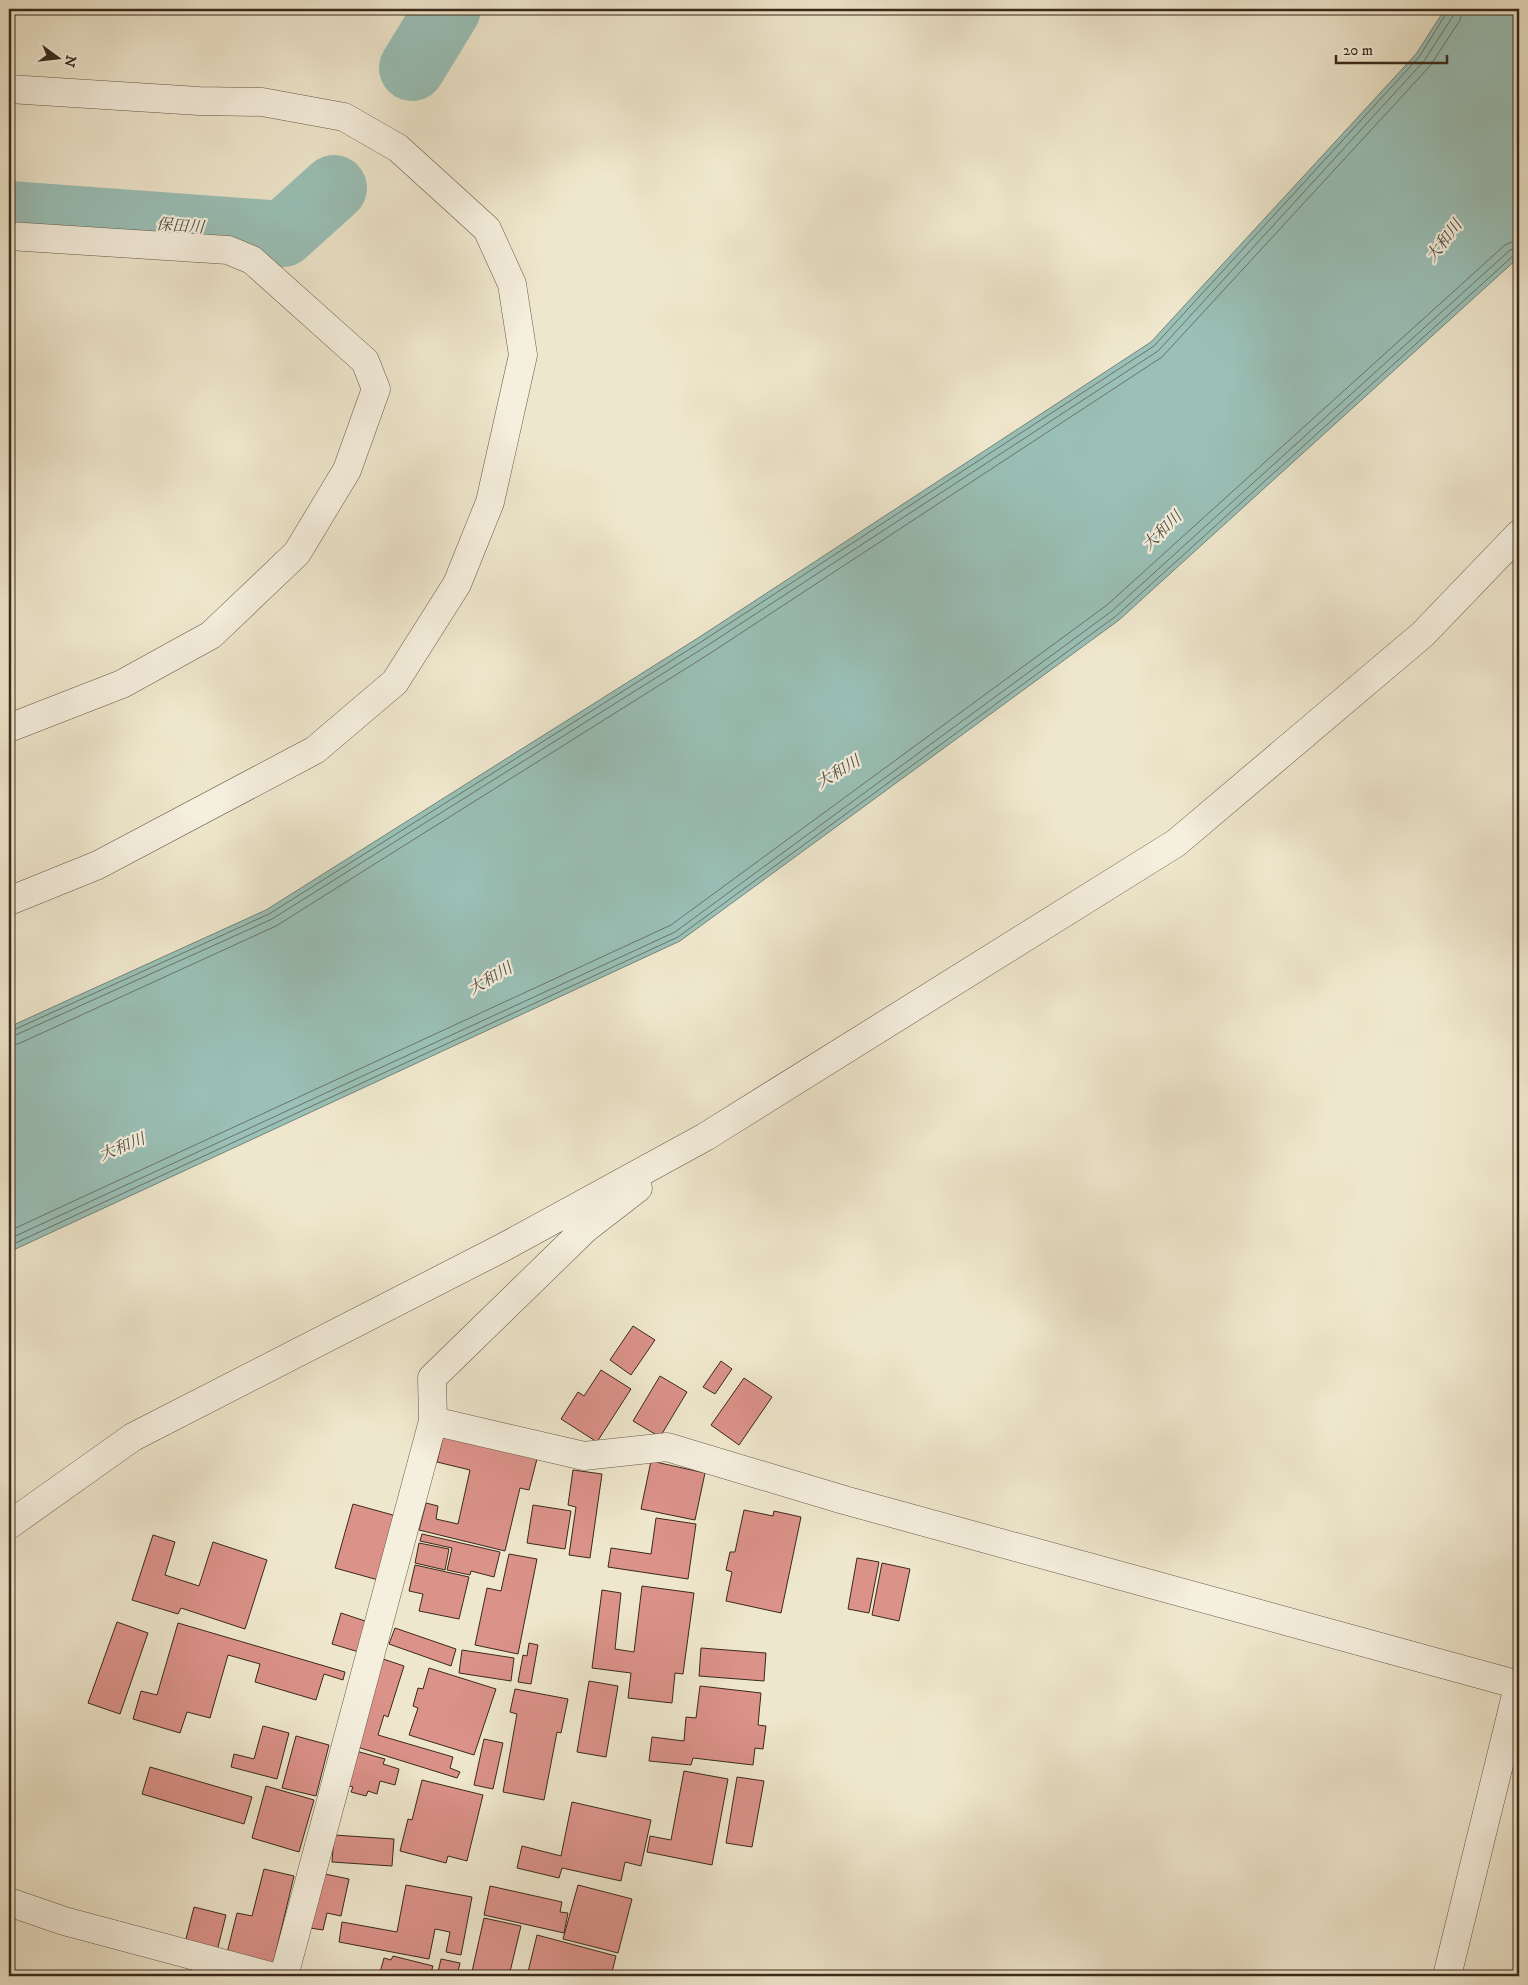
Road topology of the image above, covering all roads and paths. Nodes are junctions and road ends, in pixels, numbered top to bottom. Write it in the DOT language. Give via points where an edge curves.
graph roads {
  1 [pos="9,88"];
  2 [pos="9,236"];
  3 [pos="1519,534"];
  4 [pos="9,728"];
  5 [pos="9,901"];
  6 [pos="705,1136"];
  7 [pos="432,1421"];
  8 [pos="9,1525"];
  9 [pos="1519,1685"];
  10 [pos="9,1902"];
  11 [pos="270,1976"];
  12 [pos="284,1976"];
  13 [pos="1447,1976"];
  1 -- 5 [label="street" via="262,102 344,117 398,148 487,229 512,284 523,354 490,502 457,584 395,682 315,750 98,864"];
  2 -- 4 [label="street" via="228,250 252,260 365,361 376,388 347,470 297,553 211,635 122,684"];
  3 -- 6 [label="street" via="1423,634 1176,843"];
  6 -- 7 [label="street" via="585,1229 432,1378"];
  6 -- 8 [label="street" via="502,1248 133,1438"];
  7 -- 9 [label="street" via="584,1456 667,1447 844,1500"];
  7 -- 12 [label="street"];
  9 -- 13 [label="street"];
  10 -- 11 [label="street" via="64,1921"];
}
